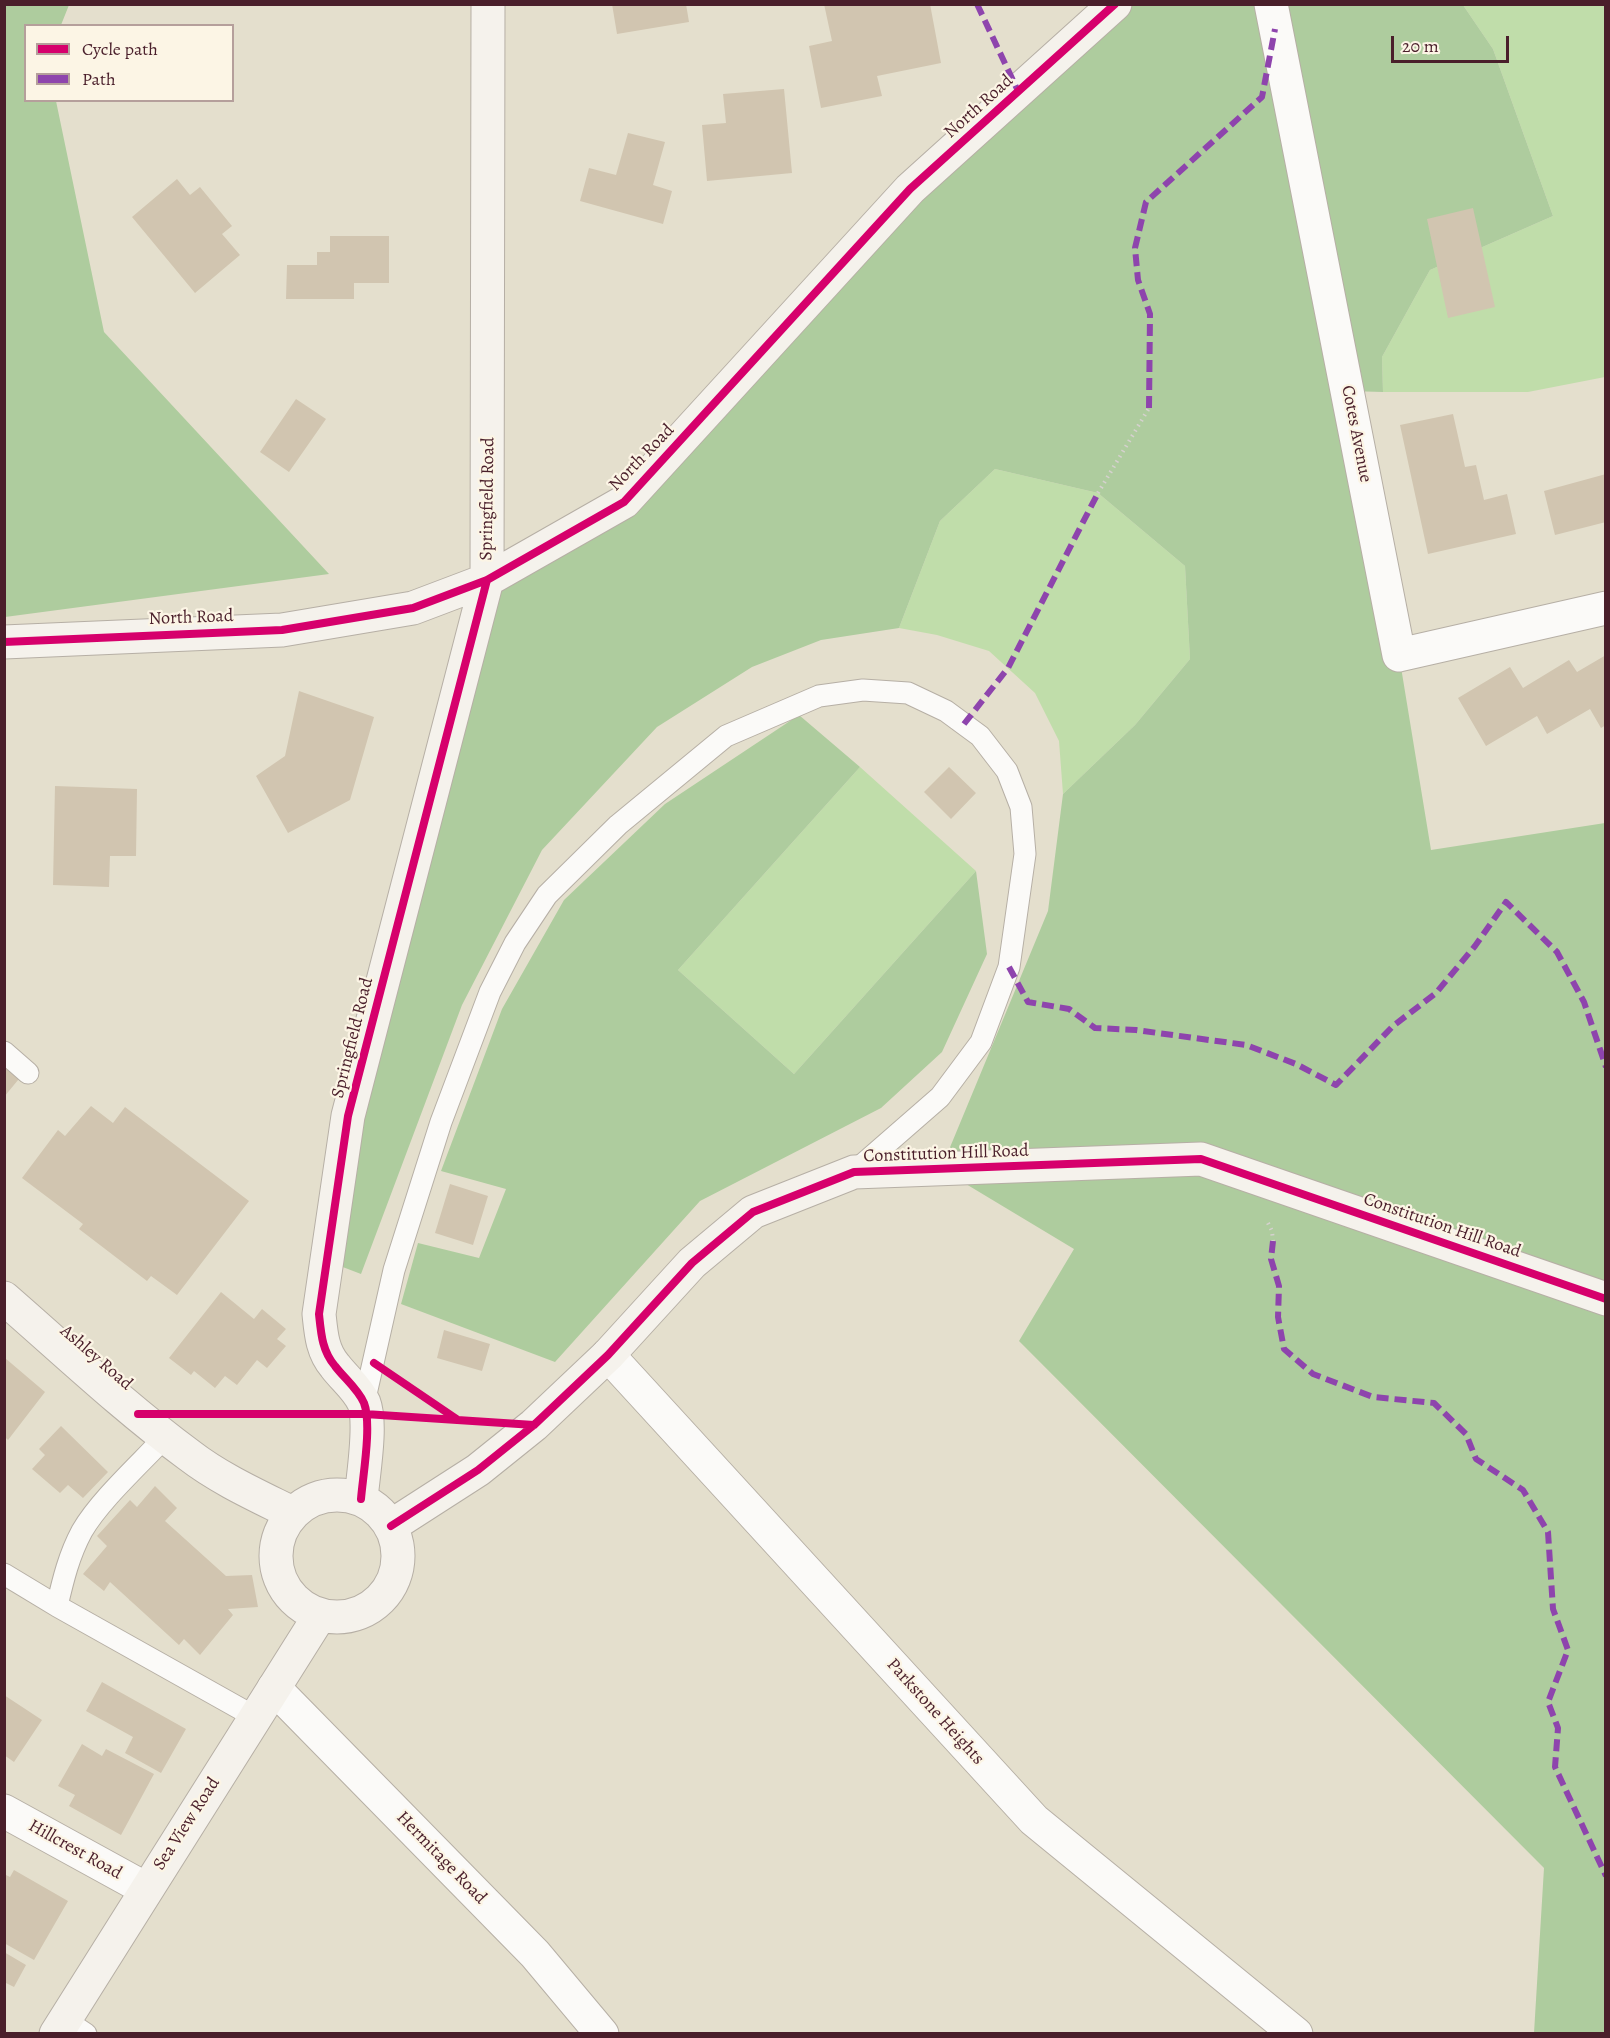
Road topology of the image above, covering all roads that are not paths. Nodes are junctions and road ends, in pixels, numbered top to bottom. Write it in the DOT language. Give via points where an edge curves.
graph roads {
  1 [pos="488,4"];
  2 [pos="1116,4"];
  3 [pos="1270,4"];
  4 [pos="487,580"];
  5 [pos="1605,608"];
  6 [pos="4,642"];
  7 [pos="4,1052"];
  8 [pos="28,1072"];
  9 [pos="854,1172"];
  10 [pos="4,1298"];
  11 [pos="1605,1299"];
  12 [pos="608,1355"];
  13 [pos="364,1403"];
  14 [pos="165,1437"];
  15 [pos="360,1499"];
  16 [pos="292,1513"];
  17 [pos="391,1526"];
  18 [pos="4,1574"];
  19 [pos="57,1606"];
  20 [pos="320,1615"];
  21 [pos="274,1688"];
  22 [pos="255,1717"];
  23 [pos="4,1810"];
  24 [pos="146,1889"];
  25 [pos="69,2029"];
  26 [pos="602,2034"];
  27 [pos="1296,2034"];
  1 -- 4 [label="street, Springfield Road"];
  2 -- 4 [label="street, North Road" via="910,189 624,502"];
  3 -- 5 [label="street, Cotes Avenue" via="1399,655"];
  4 -- 6 [label="street, North Road" via="413,608 282,630"];
  4 -- 13 [label="street, Springfield Road" via="348,1116 319,1314 322,1344 333,1365"];
  7 -- 8 [label="lane"];
  9 -- 11 [label="street, Constitution Hill Road" via="1201,1159"];
  9 -- 12 [label="street, Constitution Hill Road" via="753,1212 692,1263"];
  9 -- 13 [label="lane" via="940,1097 981,1042 1009,967 1025,854 1021,807 1007,771 981,736 946,711 908,693 862,690 819,696 726,736 618,825 547,894 515,943 490,992 441,1122 394,1270"];
  10 -- 14 [label="street, Ashley Road"];
  12 -- 17 [label="street, Constitution Hill Road" via="534,1425 478,1470"];
  12 -- 27 [label="street, Parkstone Heights" via="1034,1820"];
  13 -- 15 [label="street, Springfield Road" via="368,1434"];
  14 -- 16 [label="street, Ashley Road" via="190,1457"];
  14 -- 19 [label="lane" via="83,1530 66,1566"];
  15 -- 16 [label="street" via="339,1494 322,1496"];
  15 -- 17 [label="street" via="382,1514"];
  16 -- 20 [label="street" via="276,1545 278,1572 290,1596 303,1608"];
  17 -- 20 [label="street" via="398,1546 398,1567 392,1586 379,1602 361,1613 340,1618"];
  18 -- 19 [label="lane"];
  19 -- 22 [label="lane"];
  20 -- 21 [label="street, Sea View Road"];
  21 -- 22 [label="street, Sea View Road"];
  21 -- 26 [label="street, Hermitage Road" via="535,1954"];
  22 -- 24 [label="street, Sea View Road"];
  23 -- 24 [label="street, Hillcrest Road"];
  24 -- 25 [label="street, Sea View Road"];
}
